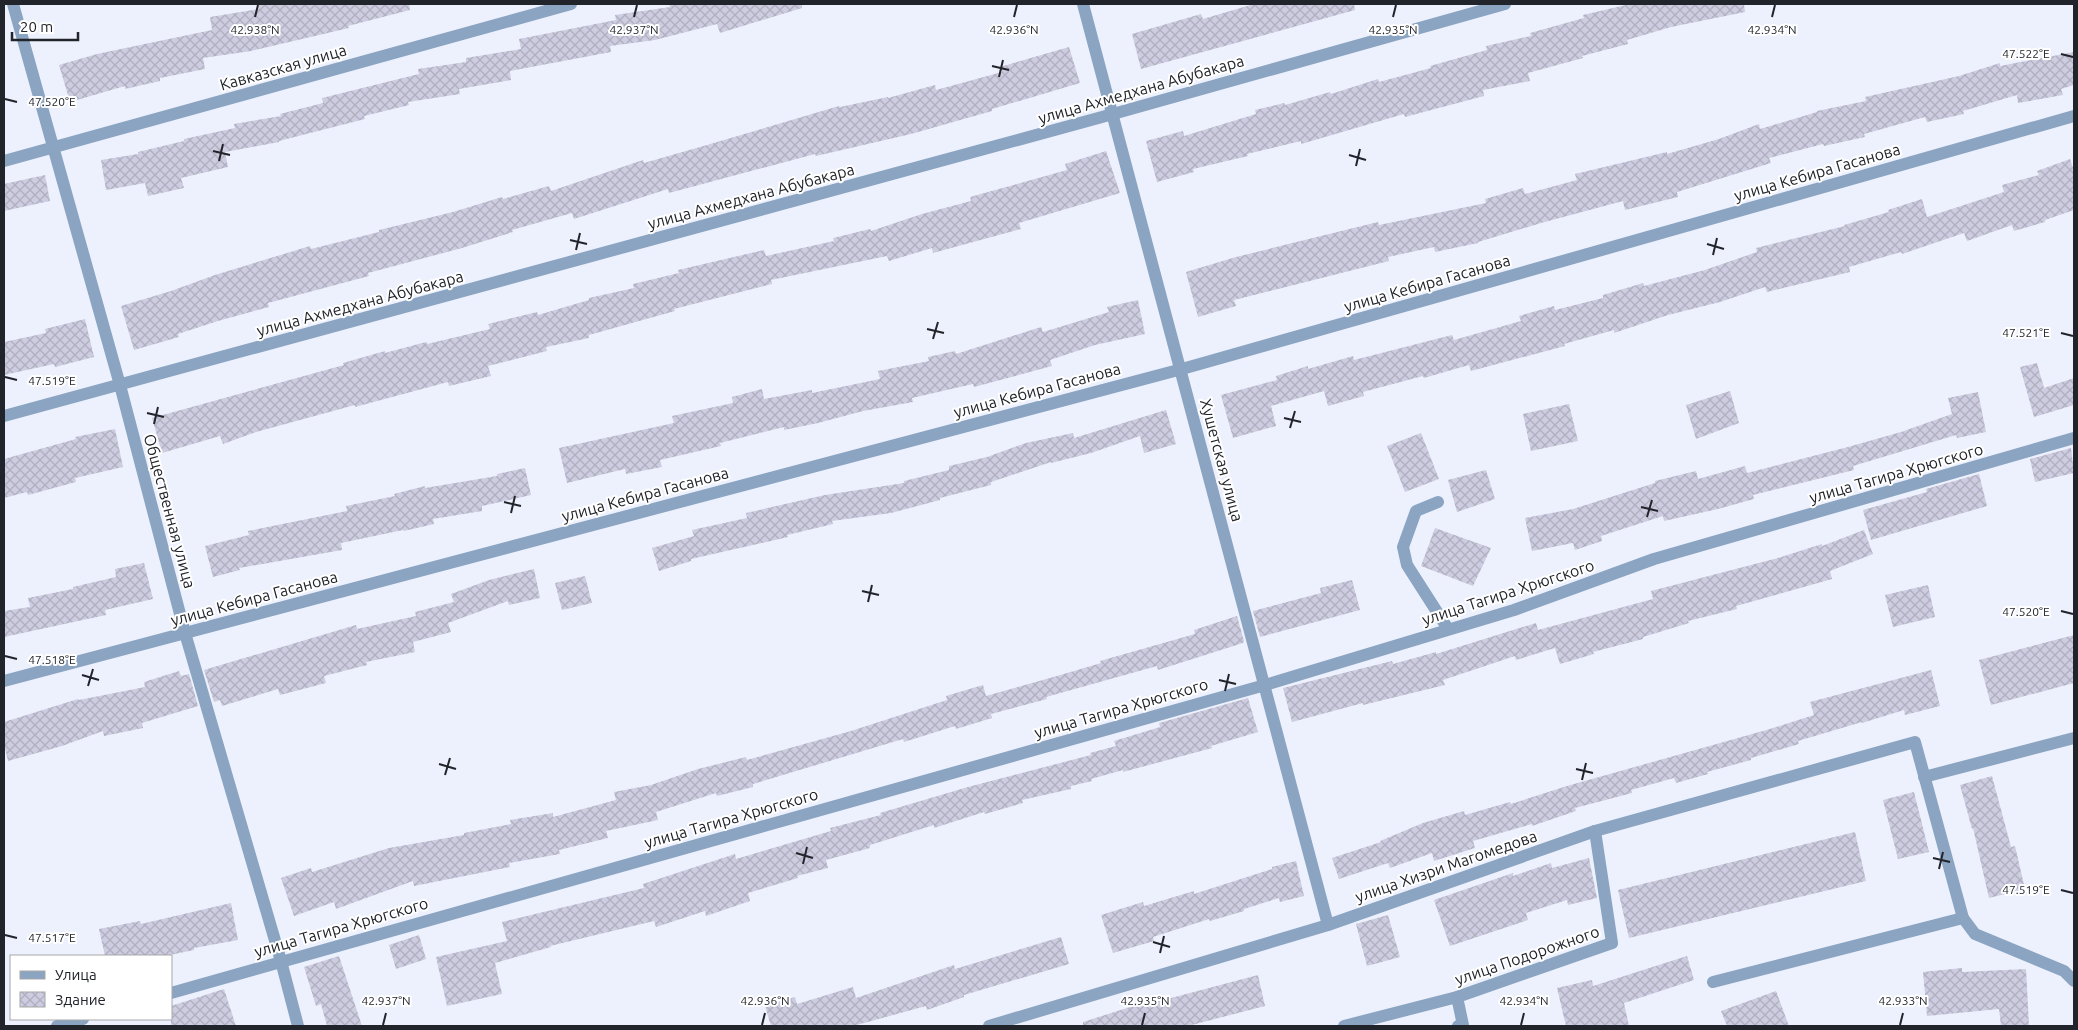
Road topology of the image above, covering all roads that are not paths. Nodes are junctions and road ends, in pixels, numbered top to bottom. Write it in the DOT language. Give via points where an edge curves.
graph roads {
  1 [pos="13,4"];
  2 [pos="571,4"];
  3 [pos="1083,4"];
  4 [pos="1506,4"];
  5 [pos="1113,114"];
  6 [pos="2074,116"];
  7 [pos="53,148"];
  8 [pos="4,161"];
  9 [pos="1182,369"];
  10 [pos="120,385"];
  11 [pos="4,416"];
  12 [pos="2074,438"];
  13 [pos="1438,502"];
  14 [pos="1448,629"];
  15 [pos="185,633"];
  16 [pos="4,681"];
  17 [pos="1265,685"];
  18 [pos="2074,738"];
  19 [pos="1924,777"];
  20 [pos="1596,831"];
  21 [pos="1963,918"];
  22 [pos="1328,925"];
  23 [pos="281,961"];
  24 [pos="2074,980"];
  25 [pos="1713,982"];
  26 [pos="172,993"];
  27 [pos="1457,997"];
  28 [pos="79,1020"];
  29 [pos="57,1026"];
  30 [pos="298,1026"];
  31 [pos="988,1026"];
  32 [pos="1344,1026"];
  33 [pos="1458,1026"];
  1 -- 7 [label="street, Общественная улица"];
  2 -- 7 [label="street, Кавказская улица"];
  3 -- 5 [label="street, Хушетская улица"];
  4 -- 5 [label="street, улица Ахмедхана Абубакара"];
  5 -- 9 [label="street, Хушетская улица"];
  5 -- 10 [label="street, улица Ахмедхана Абубакара"];
  6 -- 9 [label="street, улица Кебира Гасанова"];
  7 -- 8 [label="street, Кавказская улица"];
  7 -- 10 [label="street, Общественная улица"];
  9 -- 15 [label="street, улица Кебира Гасанова"];
  9 -- 17 [label="street, Хушетская улица"];
  10 -- 11 [label="street, улица Ахмедхана Абубакара"];
  10 -- 15 [label="street, Общественная улица"];
  12 -- 14 [label="street, улица Тагира Хрюгского" via="1654,559 1514,610"];
  13 -- 14 [label="street" via="1416,511 1403,547 1407,565"];
  14 -- 17 [label="street, улица Тагира Хрюгского"];
  15 -- 16 [label="street, улица Кебира Гасанова"];
  15 -- 23 [label="street, Общественная улица"];
  17 -- 22 [label="street, Хушетская улица"];
  17 -- 23 [label="street, улица Тагира Хрюгского"];
  18 -- 19 [label="street"];
  19 -- 20 [label="street, улица Хизри Магомедова" via="1915,742"];
  19 -- 21 [label="street"];
  20 -- 22 [label="street, улица Хизри Магомедова"];
  20 -- 27 [label="street, улица Подорожного" via="1612,943"];
  21 -- 24 [label="street" via="1975,934 2064,971"];
  21 -- 25 [label="street"];
  22 -- 31 [label="street, улица Хизри Магомедова"];
  23 -- 26 [label="street, улица Тагира Хрюгского"];
  23 -- 30 [label="street, Общественная улица"];
  27 -- 32 [label="street, улица Подорожного"];
  27 -- 33 [label="street" via="1463,1025"];
  28 -- 29 [label="street"];
}
